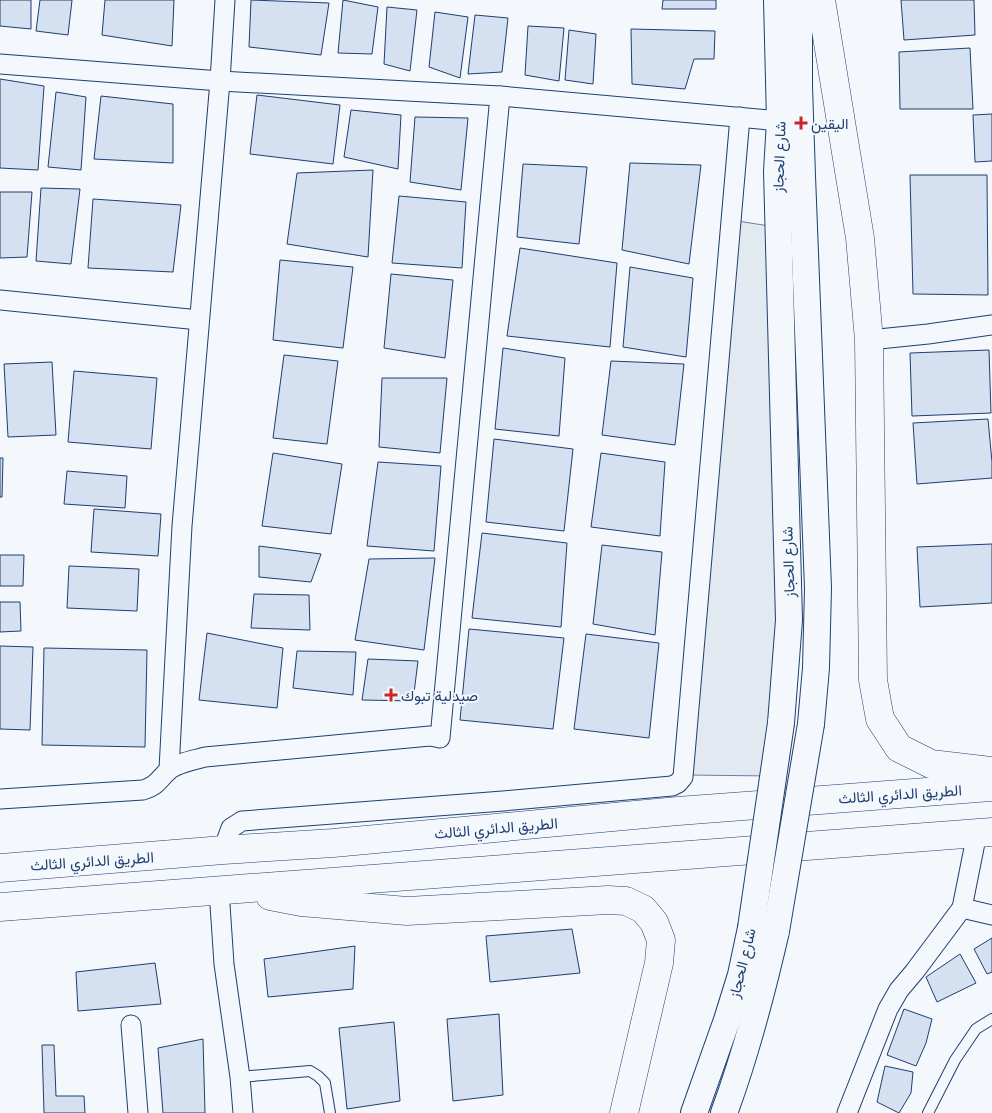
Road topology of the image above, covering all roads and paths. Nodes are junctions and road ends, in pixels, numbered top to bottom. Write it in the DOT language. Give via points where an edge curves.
graph roads {
  1 [pos="226,0"];
  2 [pos="778,0"];
  3 [pos="799,0"];
  4 [pos="821,0"];
  5 [pos="0,64"];
  6 [pos="220,81"];
  7 [pos="500,96"];
  8 [pos="740,117"];
  9 [pos="780,121"];
  10 [pos="0,300"];
  11 [pos="199,320"];
  12 [pos="992,325"];
  13 [pos="869,340"];
  14 [pos="169,769"];
  15 [pos="992,770"];
  16 [pos="992,787"];
  17 [pos="0,799"];
  18 [pos="984,832"];
  19 [pos="223,850"];
  20 [pos="0,868"];
  21 [pos="231,889"];
  22 [pos="0,907"];
  23 [pos="962,908"];
  24 [pos="992,915"];
  25 [pos="764,929"];
  26 [pos="992,1019"];
  27 [pos="131,1025"];
  28 [pos="240,1077"];
  29 [pos="138,1113"];
  30 [pos="243,1113"];
  31 [pos="330,1113"];
  32 [pos="624,1113"];
  33 [pos="694,1113"];
  34 [pos="724,1113"];
  35 [pos="848,1113"];
  36 [pos="928,1113"];
  1 -- 6 [label="street"];
  2 -- 9 [label="main road, شارع الحجاز"];
  3 -- 25 [label="main road, شارع الحجاز, bridge" via="799,86 818,588 816,668 811,724"];
  4 -- 13 [label="highway" via="860,238"];
  5 -- 6 [label="street"];
  6 -- 7 [label="street"];
  6 -- 11 [label="street"];
  7 -- 8 [label="street"];
  7 -- 14 [label="street" via="440,738 430,736 228,754 190,761"];
  8 -- 9 [label="street"];
  8 -- 19 [label="street" via="683,777 672,786 242,821 231,828"];
  9 -- 25 [label="main road, شارع الحجاز, bridge" via="777,171 789,620"];
  10 -- 11 [label="street"];
  11 -- 14 [label="street" via="182,526"];
  12 -- 13 [label="street"];
  13 -- 15 [label="highway" via="873,680 880,719 899,748 931,764"];
  14 -- 17 [label="street" via="153,787 143,790"];
  16 -- 19 [label="highway, الطريق الدائري الثالث"];
  18 -- 21 [label="highway"];
  18 -- 23 [label="street"];
  19 -- 20 [label="highway, الطريق الدائري الثالث"];
  21 -- 22 [label="highway"];
  21 -- 28 [label="street" via="224,964"];
  21 -- 32 [label="highway" via="301,902 399,910 608,900 626,901 643,909 654,922 661,940 659,963"];
  23 -- 24 [label="street"];
  23 -- 35 [label="street" via="888,1009"];
  25 -- 33 [label="main road, شارع الحجاز" via="741,975"];
  25 -- 34 [label="main road, شارع الحجاز" via="764,986"];
  26 -- 36 [label="lane" via="976,1029 955,1060"];
  27 -- 29 [label="street"];
  28 -- 30 [label="street"];
  28 -- 31 [label="lane" via="310,1071 325,1083"];
}
